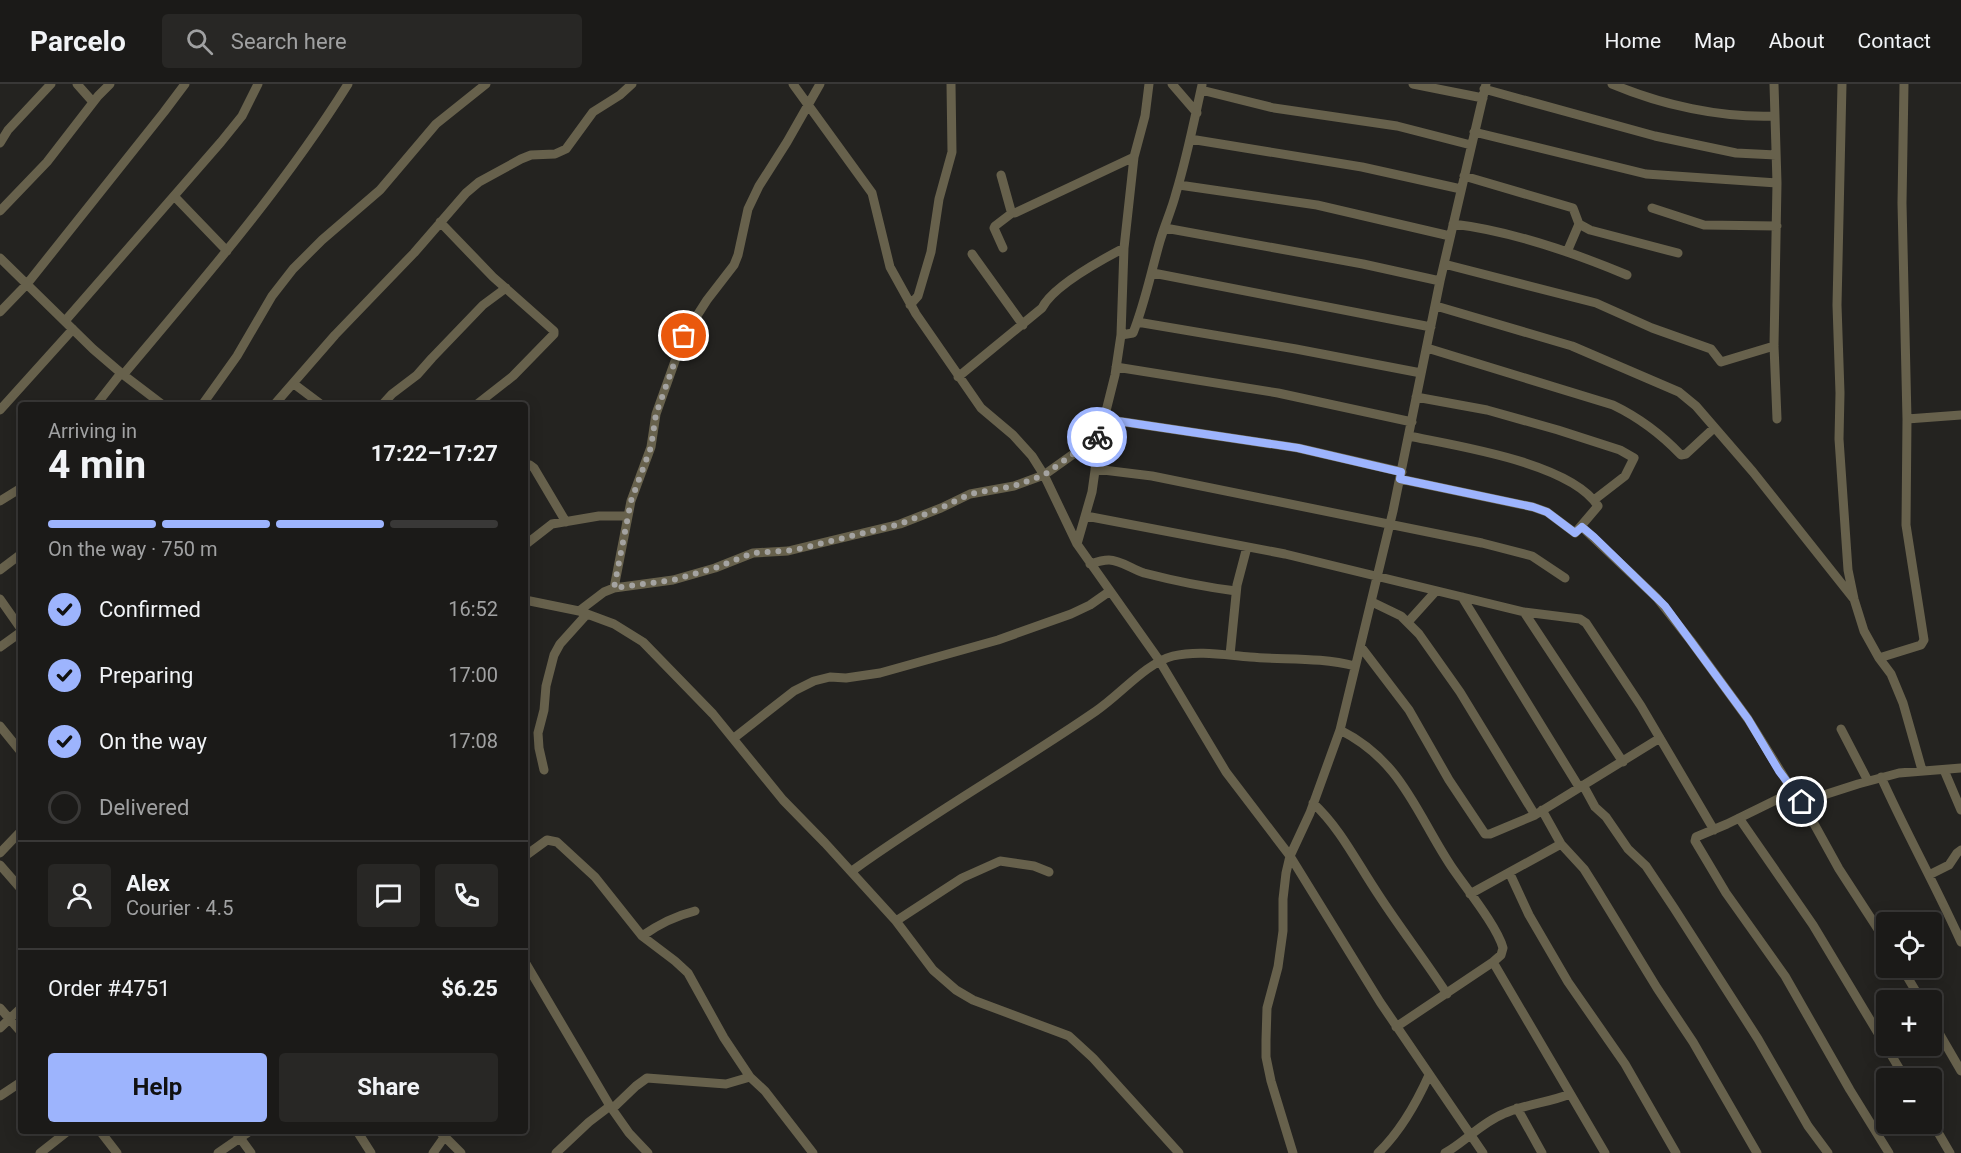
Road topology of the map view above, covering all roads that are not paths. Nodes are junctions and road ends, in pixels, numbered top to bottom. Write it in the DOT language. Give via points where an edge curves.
graph roads {
  1 [pos="51,84"];
  2 [pos="77,84"];
  3 [pos="110,84"];
  4 [pos="185,84"];
  5 [pos="258,84"];
  6 [pos="348,84"];
  7 [pos="486,84"];
  8 [pos="632,84"];
  9 [pos="793,84"];
  10 [pos="820,84"];
  11 [pos="951,84"];
  12 [pos="1149,84"];
  13 [pos="1172,84"];
  14 [pos="1413,84"];
  15 [pos="1612,84"];
  16 [pos="1774,84"];
  17 [pos="1842,84"];
  18 [pos="1904,84"];
  19 [pos="1201,87"];
  20 [pos="1484,90"];
  21 [pos="93,102"];
  22 [pos="808,106"];
  23 [pos="1197,113"];
  24 [pos="1775,116"];
  25 [pos="1474,132"];
  26 [pos="1190,139"];
  27 [pos="0,143"];
  28 [pos="1471,145"];
  29 [pos="1776,155"];
  30 [pos="1134,157"];
  31 [pos="1001,175"];
  32 [pos="1464,176"];
  33 [pos="1777,183"];
  34 [pos="1179,185"];
  35 [pos="1461,189"];
  36 [pos="174,197"];
  37 [pos="1652,208"];
  38 [pos="0,211"];
  39 [pos="1012,213"];
  40 [pos="440,222"];
  41 [pos="1452,224"];
  42 [pos="1579,224"];
  43 [pos="1777,226"];
  44 [pos="1165,228"];
  45 [pos="1450,236"];
  46 [pos="1003,248"];
  47 [pos="1124,248"];
  48 [pos="227,251"];
  49 [pos="1567,252"];
  50 [pos="1678,253"];
  51 [pos="972,254"];
  52 [pos="0,258"];
  53 [pos="1444,264"];
  54 [pos="1153,273"];
  55 [pos="1627,275"];
  56 [pos="1440,281"];
  57 [pos="27,284"];
  58 [pos="506,288"];
  59 [pos="910,305"];
  60 [pos="1436,306"];
  61 [pos="0,312"];
  62 [pos="65,321"];
  63 [pos="1137,322"];
  64 [pos="1023,324"];
  65 [pos="1431,327"];
  66 [pos="73,329"];
  67 [pos="1121,335"];
  68 [pos="1774,346"];
  69 [pos="1427,348"];
  70 [pos="1116,367"];
  71 [pos="122,374"];
  72 [pos="1421,374"];
  73 [pos="958,376"];
  74 [pos="294,384"];
  75 [pos="1416,397"];
  76 [pos="99,402"];
  77 [pos="159,402"];
  78 [pos="204,402"];
  79 [pos="277,402"];
  80 [pos="318,402"];
  81 [pos="385,402"];
  82 [pos="480,402"];
  83 [pos="0,410"];
  84 [pos="1961,415"];
  85 [pos="1104,419"];
  86 [pos="1777,419"];
  87 [pos="1907,419"];
  88 [pos="1412,422"];
  89 [pos="1714,428"];
  90 [pos="1100,435"];
  91 [pos="1409,436"];
  92 [pos="528,466"];
  93 [pos="1095,470"];
  94 [pos="1044,475"];
  95 [pos="1401,476"];
  96 [pos="18,490"];
  97 [pos="1594,500"];
  98 [pos="0,501"];
  99 [pos="627,516"];
  100 [pos="1086,516"];
  101 [pos="566,522"];
  102 [pos="1390,523"];
  103 [pos="1582,527"];
  104 [pos="528,542"];
  105 [pos="1077,544"];
  106 [pos="1247,547"];
  107 [pos="18,556"];
  108 [pos="1090,564"];
  109 [pos="0,570"];
  110 [pos="1378,578"];
  111 [pos="1565,578"];
  112 [pos="614,588"];
  113 [pos="1110,591"];
  114 [pos="1236,591"];
  115 [pos="1436,591"];
  116 [pos="1462,597"];
  117 [pos="0,599"];
  118 [pos="1854,599"];
  119 [pos="528,601"];
  120 [pos="1372,602"];
  121 [pos="583,612"];
  122 [pos="1524,612"];
  123 [pos="1408,622"];
  124 [pos="18,626"];
  125 [pos="18,632"];
  126 [pos="0,647"];
  127 [pos="1361,647"];
  128 [pos="1230,655"];
  129 [pos="1879,658"];
  130 [pos="1160,660"];
  131 [pos="1355,666"];
  132 [pos="0,726"];
  133 [pos="1841,729"];
  134 [pos="1340,730"];
  135 [pos="734,738"];
  136 [pos="1660,738"];
  137 [pos="18,748"];
  138 [pos="1623,762"];
  139 [pos="1961,768"];
  140 [pos="544,770"];
  141 [pos="1922,770"];
  142 [pos="1944,770"];
  143 [pos="1881,777"];
  144 [pos="1868,781"];
  145 [pos="1581,786"];
  146 [pos="1794,791"];
  147 [pos="1802,802"];
  148 [pos="1313,803"];
  149 [pos="1961,810"];
  150 [pos="1538,812"];
  151 [pos="1739,818"];
  152 [pos="1714,830"];
  153 [pos="18,834"];
  154 [pos="1561,844"];
  155 [pos="1961,850"];
  156 [pos="0,853"];
  157 [pos="528,854"];
  158 [pos="1290,856"];
  159 [pos="0,865"];
  160 [pos="852,871"];
  161 [pos="1049,872"];
  162 [pos="1510,874"];
  163 [pos="1929,875"];
  164 [pos="18,886"];
  165 [pos="1470,894"];
  166 [pos="694,911"];
  167 [pos="897,921"];
  168 [pos="1876,926"];
  169 [pos="642,936"];
  170 [pos="1961,942"];
  171 [pos="1493,962"];
  172 [pos="528,967"];
  173 [pos="1447,994"];
  174 [pos="0,1008"];
  175 [pos="18,1011"];
  176 [pos="10,1019"];
  177 [pos="1396,1027"];
  178 [pos="0,1028"];
  179 [pos="18,1028"];
  180 [pos="1942,1038"];
  181 [pos="1899,1068"];
  182 [pos="1961,1071"];
  183 [pos="1429,1076"];
  184 [pos="750,1077"];
  185 [pos="18,1084"];
  186 [pos="1570,1094"];
  187 [pos="0,1096"];
  188 [pos="611,1108"];
  189 [pos="1517,1108"];
  190 [pos="64,1134"];
  191 [pos="102,1134"];
  192 [pos="359,1134"];
  193 [pos="442,1134"];
  194 [pos="443,1134"];
  195 [pos="1470,1134"];
  196 [pos="1939,1134"];
  197 [pos="237,1135"];
  198 [pos="368,1152"];
  199 [pos="40,1153"];
  200 [pos="117,1153"];
  201 [pos="218,1153"];
  202 [pos="251,1153"];
  203 [pos="433,1153"];
  204 [pos="461,1153"];
  205 [pos="556,1153"];
  206 [pos="648,1153"];
  207 [pos="813,1153"];
  208 [pos="1179,1153"];
  209 [pos="1293,1153"];
  210 [pos="1378,1153"];
  211 [pos="1445,1153"];
  212 [pos="1483,1153"];
  213 [pos="1542,1153"];
  214 [pos="1605,1153"];
  215 [pos="1676,1153"];
  216 [pos="1757,1153"];
  217 [pos="1828,1153"];
  218 [pos="1889,1153"];
  219 [pos="1950,1153"];
  1 -- 27 [label="street"];
  2 -- 21 [label="street"];
  3 -- 21 [label="street"];
  4 -- 57 [label="street"];
  5 -- 36 [label="street" via="235,126"];
  6 -- 48 [label="street" via="303,152"];
  7 -- 78 [label="street" via="436,124 380,190 293,268"];
  8 -- 40 [label="street" via="593,112 566,149 555,154 531,155 479,182"];
  9 -- 22 [label="street"];
  10 -- 22 [label="street"];
  11 -- 59 [label="street" via="951,152 939,199 932,252 918,296"];
  12 -- 30 [label="street"];
  13 -- 23 [label="street"];
  14 -- 20 [label="street"];
  15 -- 24 [label="street" via="1717,114"];
  16 -- 24 [label="street"];
  17 -- 118 [label="street" via="1837,306 1839,439 1848,570"];
  18 -- 87 [label="street" via="1902,203"];
  19 -- 23 [label="street"];
  19 -- 28 [label="street" via="1274,108 1406,128"];
  20 -- 25 [label="street"];
  20 -- 29 [label="street" via="1654,136 1736,153"];
  21 -- 38 [label="street" via="47,162"];
  22 -- 59 [label="street" via="872,193 890,267"];
  22 -- 99 [label="street" via="748,209 734,265 684,336 656,414 651,447"];
  23 -- 26 [label="street"];
  24 -- 29 [label="street"];
  25 -- 28 [label="street"];
  25 -- 33 [label="street" via="1646,174"];
  26 -- 34 [label="street"];
  26 -- 35 [label="street" via="1362,167"];
  28 -- 32 [label="street"];
  29 -- 33 [label="street"];
  30 -- 39 [label="street"];
  30 -- 47 [label="street"];
  31 -- 39 [label="street"];
  32 -- 35 [label="street"];
  32 -- 42 [label="street" via="1570,206"];
  33 -- 43 [label="street"];
  34 -- 44 [label="street"];
  34 -- 45 [label="street" via="1317,205"];
  35 -- 41 [label="street"];
  36 -- 48 [label="street"];
  36 -- 62 [label="street"];
  37 -- 43 [label="street" via="1704,225"];
  39 -- 46 [label="street" via="994,228"];
  40 -- 58 [label="street"];
  40 -- 74 [label="street"];
  41 -- 45 [label="street"];
  41 -- 49 [label="street" via="1494,230"];
  42 -- 49 [label="street"];
  42 -- 50 [label="street"];
  43 -- 68 [label="street"];
  44 -- 54 [label="street"];
  44 -- 56 [label="street"];
  45 -- 53 [label="street"];
  47 -- 64 [label="street" via="1058,289"];
  47 -- 67 [label="street"];
  48 -- 71 [label="street"];
  49 -- 55 [label="street"];
  51 -- 64 [label="street"];
  52 -- 57 [label="street"];
  53 -- 56 [label="street"];
  53 -- 68 [label="street" via="1614,309 1652,328 1711,349 1721,362"];
  54 -- 63 [label="street"];
  54 -- 65 [label="street"];
  56 -- 60 [label="street"];
  57 -- 61 [label="street"];
  57 -- 62 [label="street"];
  58 -- 81 [label="street" via="468,319 417,375"];
  58 -- 82 [label="street" via="554,334 513,376"];
  59 -- 73 [label="street"];
  60 -- 65 [label="street"];
  60 -- 89 [label="street" via="1572,346 1669,387 1687,397"];
  62 -- 66 [label="street"];
  63 -- 67 [label="street" via="1133,333"];
  63 -- 72 [label="street"];
  64 -- 73 [label="street"];
  65 -- 69 [label="street"];
  66 -- 71 [label="street"];
  66 -- 83 [label="street"];
  67 -- 70 [label="street"];
  68 -- 86 [label="street"];
  69 -- 72 [label="street"];
  69 -- 89 [label="street" via="1613,405 1650,426 1681,455"];
  70 -- 85 [label="street"];
  70 -- 88 [label="street" via="1278,393"];
  71 -- 76 [label="street"];
  71 -- 77 [label="street"];
  72 -- 75 [label="street"];
  73 -- 94 [label="street" via="981,408 1020,441"];
  74 -- 79 [label="street"];
  74 -- 80 [label="street"];
  75 -- 88 [label="street"];
  75 -- 97 [label="street" via="1526,421 1620,450 1634,458 1621,480"];
  84 -- 87 [label="street"];
  85 -- 90 [label="street"];
  85 -- 95 [label="street" via="1290,447"];
  87 -- 129 [label="street" via="1906,525 1924,640 1921,645"];
  88 -- 91 [label="street"];
  89 -- 118 [label="street"];
  90 -- 93 [label="street"];
  90 -- 94 [label="street"];
  91 -- 95 [label="street"];
  91 -- 97 [label="street" via="1537,468 1571,483"];
  92 -- 101 [label="street" via="534,468"];
  93 -- 100 [label="street"];
  93 -- 102 [label="street" via="1152,476"];
  94 -- 105 [label="street"];
  94 -- 112 [label="street" via="1014,486 970,494 900,524 795,550 753,553 680,578"];
  95 -- 102 [label="street"];
  95 -- 103 [label="street" via="1533,507 1547,512 1575,533"];
  96 -- 98 [label="street"];
  97 -- 103 [label="street" via="1598,506"];
  99 -- 101 [label="street"];
  99 -- 112 [label="street"];
  100 -- 105 [label="street"];
  100 -- 106 [label="street"];
  101 -- 104 [label="street" via="545,527"];
  102 -- 110 [label="street"];
  102 -- 111 [label="street" via="1526,554"];
  103 -- 146 [label="street" via="1665,606 1748,719"];
  105 -- 108 [label="street"];
  106 -- 110 [label="street"];
  106 -- 114 [label="street"];
  107 -- 109 [label="street"];
  108 -- 113 [label="street"];
  108 -- 114 [label="street" via="1115,561 1178,582"];
  110 -- 115 [label="street"];
  110 -- 120 [label="street"];
  112 -- 121 [label="street"];
  113 -- 130 [label="street"];
  113 -- 135 [label="street" via="1071,614 970,649 880,674 814,681 794,691"];
  114 -- 128 [label="street"];
  115 -- 116 [label="street"];
  115 -- 123 [label="street"];
  116 -- 122 [label="street"];
  116 -- 145 [label="street"];
  117 -- 124 [label="street"];
  118 -- 129 [label="street" via="1864,631"];
  119 -- 121 [label="street"];
  120 -- 123 [label="street"];
  120 -- 127 [label="street"];
  121 -- 135 [label="street" via="614,624 643,642"];
  121 -- 140 [label="street" via="554,655 546,686 538,733"];
  122 -- 136 [label="street" via="1572,617 1586,623"];
  122 -- 138 [label="street"];
  123 -- 150 [label="street" via="1460,692"];
  125 -- 126 [label="street"];
  127 -- 131 [label="street"];
  127 -- 150 [label="street" via="1409,710 1485,834"];
  128 -- 130 [label="street" via="1185,654"];
  128 -- 131 [label="street" via="1324,660"];
  129 -- 141 [label="street" via="1891,674 1903,703"];
  130 -- 158 [label="street" via="1226,772"];
  130 -- 160 [label="street" via="1095,712"];
  131 -- 134 [label="street"];
  132 -- 137 [label="street"];
  133 -- 144 [label="street"];
  134 -- 148 [label="street"];
  134 -- 165 [label="street" via="1373,750 1396,776"];
  135 -- 160 [label="street" via="783,800"];
  136 -- 138 [label="street"];
  136 -- 152 [label="street"];
  138 -- 145 [label="street"];
  139 -- 142 [label="street"];
  141 -- 142 [label="street"];
  141 -- 143 [label="street"];
  142 -- 149 [label="street"];
  143 -- 144 [label="street"];
  143 -- 163 [label="street"];
  144 -- 147 [label="street"];
  145 -- 150 [label="street"];
  145 -- 217 [label="street" via="1628,849 1646,866"];
  146 -- 147 [label="street"];
  146 -- 151 [label="street"];
  147 -- 168 [label="street"];
  148 -- 158 [label="street"];
  148 -- 173 [label="street" via="1340,832"];
  150 -- 154 [label="street"];
  151 -- 152 [label="street"];
  151 -- 181 [label="street" via="1813,925"];
  152 -- 218 [label="street" via="1695,841 1726,893 1785,976"];
  153 -- 156 [label="street"];
  154 -- 162 [label="street"];
  154 -- 216 [label="street" via="1584,869 1693,1042"];
  155 -- 163 [label="street" via="1949,865"];
  157 -- 169 [label="street" via="547,840 557,842 601,884"];
  158 -- 177 [label="street"];
  158 -- 209 [label="street" via="1282,899 1281,951 1265,1026 1268,1070"];
  159 -- 164 [label="street"];
  160 -- 167 [label="street"];
  161 -- 167 [label="street" via="1000,861 962,878"];
  162 -- 165 [label="street"];
  162 -- 215 [label="street" via="1568,982 1625,1064"];
  163 -- 170 [label="street"];
  165 -- 171 [label="street" via="1502,944 1503,952"];
  166 -- 169 [label="street"];
  167 -- 208 [label="street" via="933,970 956,990 1069,1036"];
  169 -- 184 [label="street" via="688,973"];
  171 -- 173 [label="street"];
  171 -- 186 [label="street"];
  172 -- 188 [label="street"];
  173 -- 177 [label="street"];
  174 -- 176 [label="street"];
  175 -- 176 [label="street"];
  176 -- 178 [label="street"];
  176 -- 179 [label="street"];
  177 -- 183 [label="street"];
  180 -- 182 [label="street"];
  183 -- 195 [label="street"];
  183 -- 210 [label="street" via="1398,1131"];
  184 -- 188 [label="street" via="726,1084 647,1078"];
  184 -- 207 [label="street"];
  185 -- 187 [label="street"];
  186 -- 189 [label="street"];
  186 -- 214 [label="street"];
  188 -- 205 [label="street" via="589,1122"];
  188 -- 206 [label="street"];
  189 -- 195 [label="street"];
  189 -- 213 [label="street"];
  190 -- 199 [label="street"];
  191 -- 200 [label="street"];
  192 -- 198 [label="street"];
  193 -- 203 [label="street"];
  194 -- 204 [label="street"];
  195 -- 211 [label="street"];
  195 -- 212 [label="street"];
  196 -- 219 [label="street"];
  197 -- 201 [label="street"];
  197 -- 202 [label="street"];
}
